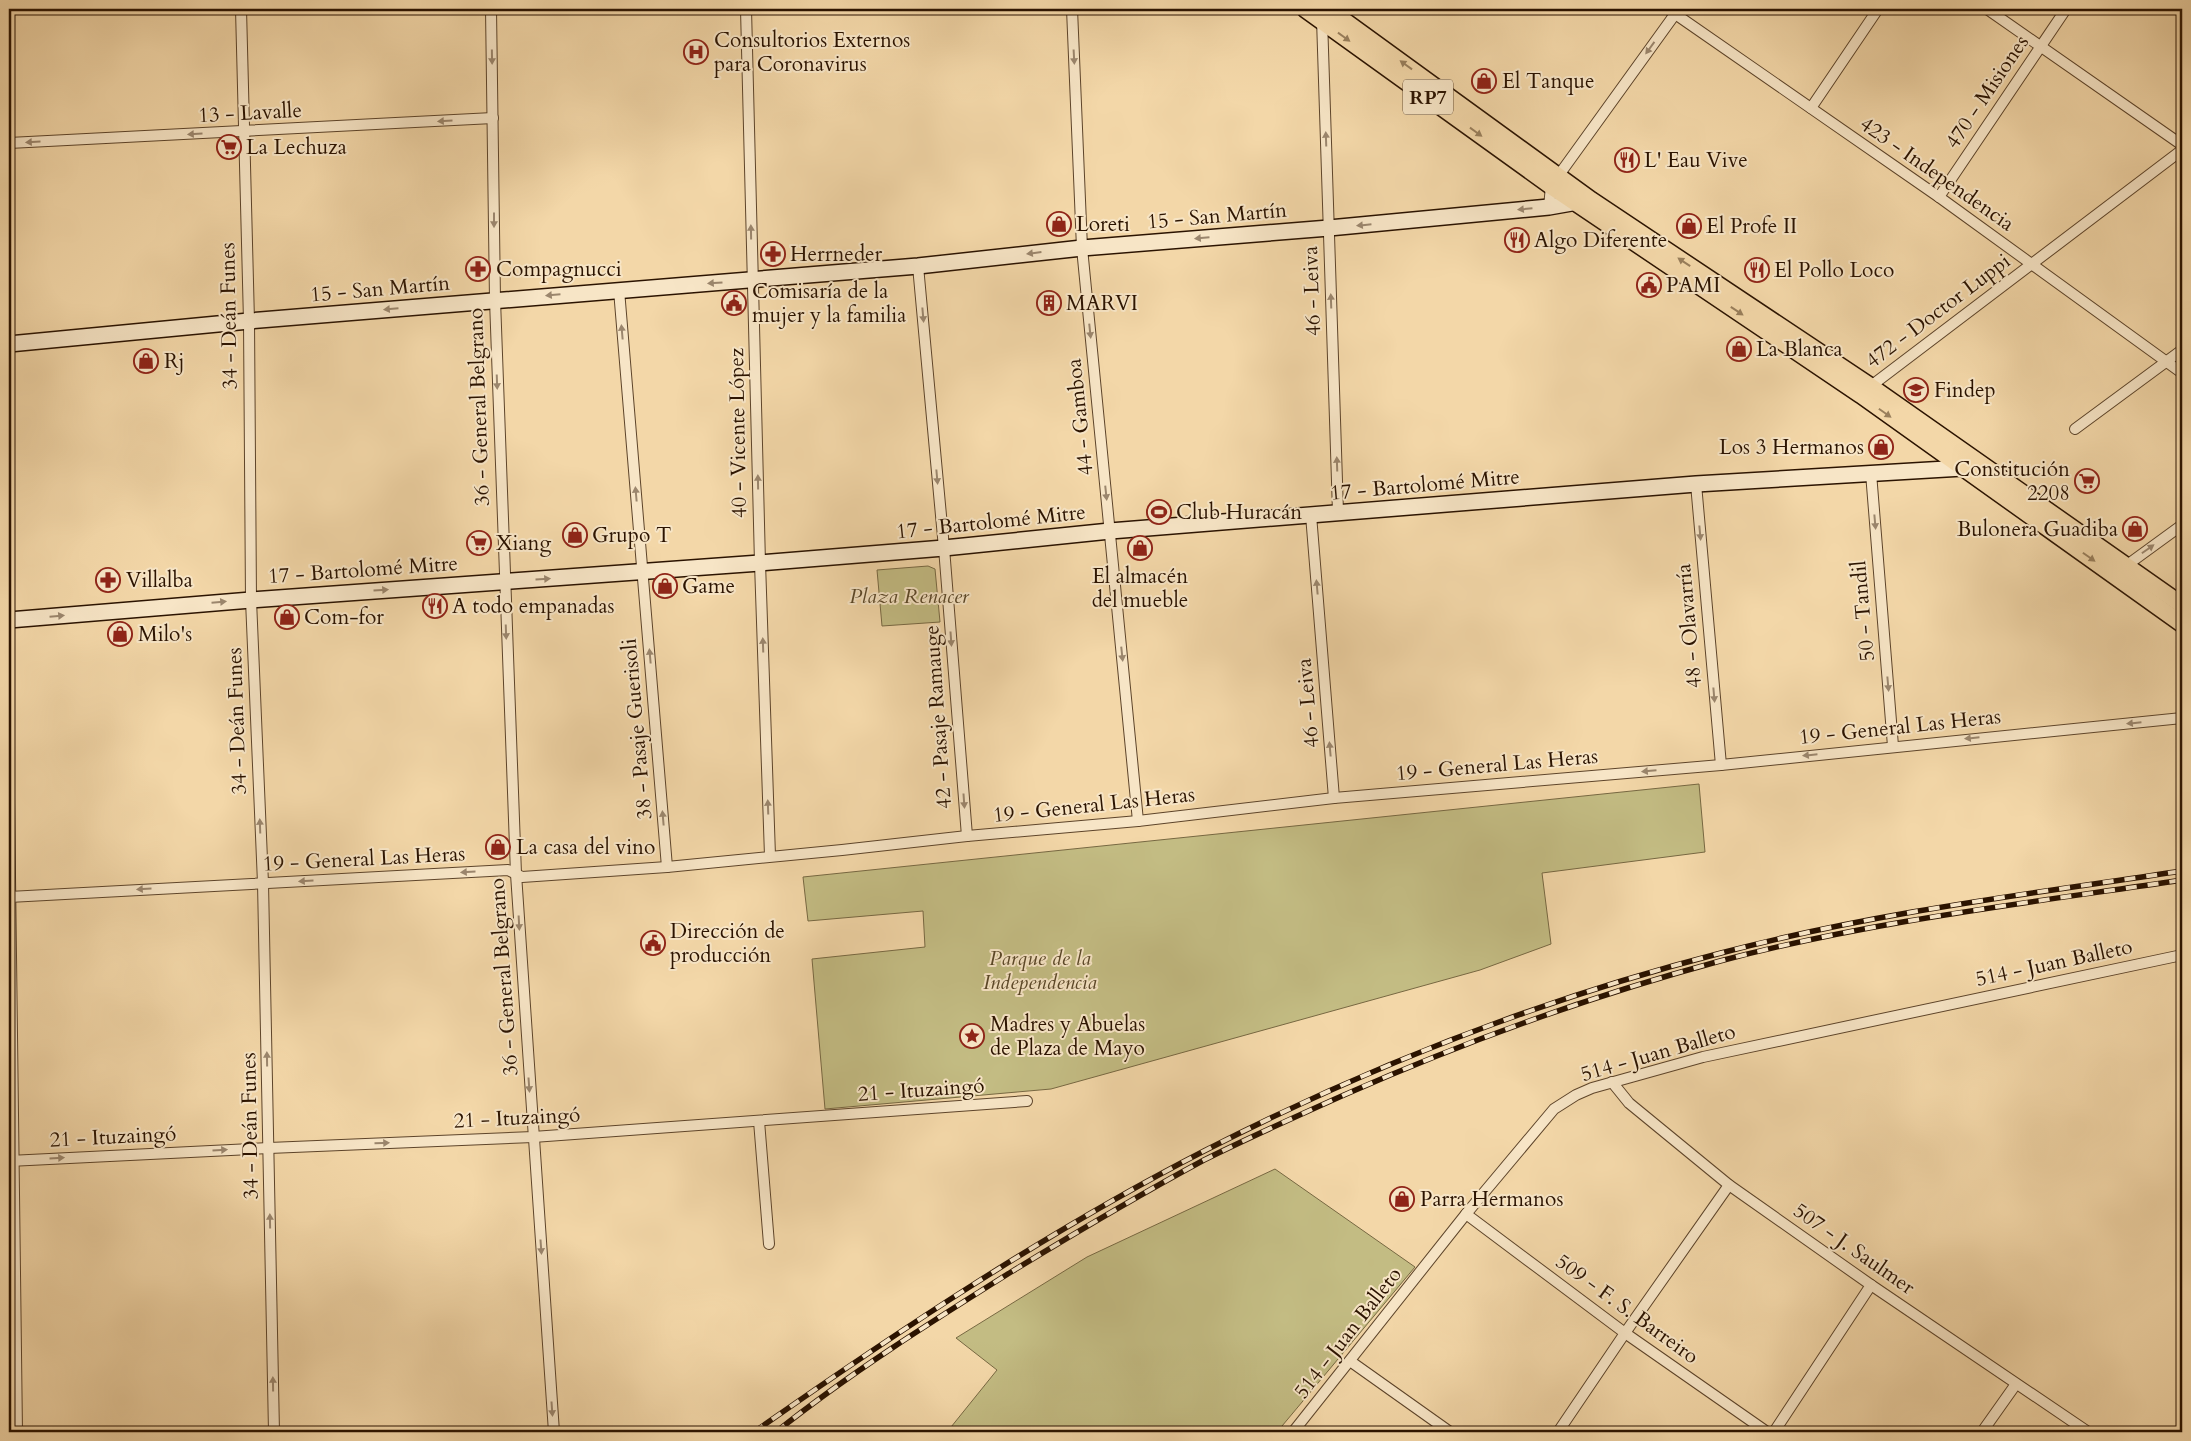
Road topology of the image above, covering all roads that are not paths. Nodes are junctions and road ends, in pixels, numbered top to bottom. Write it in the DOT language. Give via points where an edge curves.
graph roads {
  1 [pos="241,9"];
  2 [pos="491,9"];
  3 [pos="746,9"];
  4 [pos="1072,9"];
  5 [pos="1305,9"];
  6 [pos="1878,9"];
  7 [pos="1987,9"];
  8 [pos="2066,9"];
  9 [pos="1674,10"];
  10 [pos="1324,13"];
  11 [pos="2040,46"];
  12 [pos="1811,108"];
  13 [pos="493,118"];
  14 [pos="244,132"];
  15 [pos="9,143"];
  16 [pos="2182,146"];
  17 [pos="2182,150"];
  18 [pos="1555,181"];
  19 [pos="1939,197"];
  20 [pos="1583,201"];
  21 [pos="1549,206"];
  22 [pos="1329,228"];
  23 [pos="1082,248"];
  24 [pos="2031,264"];
  25 [pos="918,266"];
  26 [pos="752,280"];
  27 [pos="619,290"];
  28 [pos="495,300"];
  29 [pos="249,321"];
  30 [pos="9,344"];
  31 [pos="2182,350"];
  32 [pos="2165,362"];
  33 [pos="2182,373"];
  34 [pos="1866,390"];
  35 [pos="2075,429"];
  36 [pos="1967,462"];
  37 [pos="1871,473"];
  38 [pos="1696,484"];
  39 [pos="1338,512"];
  40 [pos="1311,515"];
  41 [pos="2182,525"];
  42 [pos="1110,531"];
  43 [pos="944,548"];
  44 [pos="760,563"];
  45 [pos="2121,570"];
  46 [pos="643,572"];
  47 [pos="504,582"];
  48 [pos="251,600"];
  49 [pos="2182,605"];
  50 [pos="9,620"];
  51 [pos="2182,624"];
  52 [pos="2182,718"];
  53 [pos="1893,746"];
  54 [pos="1720,765"];
  55 [pos="9,797"];
  56 [pos="1334,798"];
  57 [pos="1138,821"];
  58 [pos="967,836"];
  59 [pos="770,856"];
  60 [pos="667,867"];
  61 [pos="516,874"];
  62 [pos="263,883"];
  63 [pos="9,897"];
  64 [pos="2182,954"];
  65 [pos="1612,1082"];
  66 [pos="1027,1101"];
  67 [pos="759,1121"];
  68 [pos="533,1137"];
  69 [pos="269,1148"];
  70 [pos="11,1161"];
  71 [pos="1730,1185"];
  72 [pos="1466,1214"];
  73 [pos="769,1244"];
  74 [pos="1871,1285"];
  75 [pos="1625,1333"];
  76 [pos="1350,1361"];
  77 [pos="2016,1384"];
  78 [pos="17,1432"];
  79 [pos="274,1432"];
  80 [pos="554,1432"];
  81 [pos="1293,1432"];
  82 [pos="1450,1432"];
  83 [pos="1558,1432"];
  84 [pos="1767,1432"];
  85 [pos="1774,1432"];
  86 [pos="1982,1432"];
  87 [pos="2088,1432"];
  1 -- 14 [label="street, 34 - Deán Funes"];
  2 -- 13 [label="street, 36 - General Belgrano, one-way"];
  26 -- 3 [label="street, 40 - Vicente López, one-way"];
  4 -- 23 [label="street, 44 - Gamboa, one-way"];
  5 -- 10 [label="main road, RP7"];
  6 -- 12 [label="street"];
  7 -- 11 [label="street"];
  8 -- 11 [label="street, 470 - Misiones"];
  9 -- 12 [label="street, 423 - Independencia"];
  9 -- 18 [label="street, one-way"];
  10 -- 18 [label="main road, RP7"];
  22 -- 10 [label="street, 46 - Leiva, one-way"];
  11 -- 16 [label="street"];
  11 -- 19 [label="street, 470 - Misiones"];
  12 -- 19 [label="street, 423 - Independencia"];
  13 -- 14 [label="street, 13 - Lavalle, one-way"];
  13 -- 28 [label="street, 36 - General Belgrano, one-way"];
  14 -- 15 [label="street, 13 - Lavalle, one-way"];
  14 -- 29 [label="street, 34 - Deán Funes"];
  17 -- 24 [label="street, 472 - Doctor Luppi"];
  18 -- 20 [label="main road, RP7"];
  18 -- 21 [label="street"];
  19 -- 24 [label="street, 423 - Independencia"];
  20 -- 21 [label="street, 15 - San Martín"];
  20 -- 34 [label="main road, RP7"];
  21 -- 22 [label="street, 15 - San Martín, one-way"];
  22 -- 23 [label="street, 15 - San Martín, one-way"];
  39 -- 22 [label="street, 46 - Leiva, one-way"];
  23 -- 25 [label="street, 15 - San Martín, one-way"];
  23 -- 42 [label="street, 44 - Gamboa, one-way"];
  24 -- 32 [label="street, 423 - Independencia"];
  24 -- 34 [label="street, 472 - Doctor Luppi"];
  25 -- 26 [label="street, 15 - San Martín"];
  25 -- 43 [label="street, 42 - Pasaje Ramauge, one-way"];
  26 -- 27 [label="street, 15 - San Martín, one-way"];
  44 -- 26 [label="street, 40 - Vicente López, one-way"];
  27 -- 28 [label="street, 15 - San Martín, one-way"];
  46 -- 27 [label="street, 38 - Pasaje Guerisoli, one-way"];
  28 -- 29 [label="street, 15 - San Martín, one-way"];
  28 -- 47 [label="street, 36 - General Belgrano, one-way"];
  29 -- 30 [label="street, 15 - San Martín"];
  29 -- 48 [label="street, 34 - Deán Funes"];
  31 -- 32 [label="street"];
  32 -- 33 [label="street, 423 - Independencia"];
  32 -- 35 [label="street"];
  34 -- 36 [label="main road, RP7"];
  36 -- 37 [label="street, 17 - Bartolomé Mitre"];
  36 -- 45 [label="main road, RP7"];
  37 -- 38 [label="street, 17 - Bartolomé Mitre"];
  37 -- 53 [label="street, 50 - Tandil, one-way"];
  38 -- 39 [label="street, 17 - Bartolomé Mitre"];
  38 -- 54 [label="street, 48 - Olavarría, one-way"];
  39 -- 40 [label="street, 17 - Bartolomé Mitre"];
  40 -- 42 [label="street, 17 - Bartolomé Mitre"];
  56 -- 40 [label="street, 46 - Leiva, one-way"];
  45 -- 41 [label="street, one-way"];
  42 -- 43 [label="street, 17 - Bartolomé Mitre"];
  42 -- 57 [label="street, 44 - Gamboa, one-way"];
  43 -- 44 [label="street, 17 - Bartolomé Mitre"];
  43 -- 58 [label="street, 42 - Pasaje Ramauge, one-way"];
  44 -- 46 [label="street, 17 - Bartolomé Mitre"];
  59 -- 44 [label="street, 40 - Vicente López, one-way"];
  45 -- 49 [label="main road, RP7"];
  45 -- 51 [label="main road, RP7"];
  47 -- 46 [label="street, 17 - Bartolomé Mitre, one-way"];
  60 -- 46 [label="street, 38 - Pasaje Guerisoli, one-way"];
  48 -- 47 [label="street, 17 - Bartolomé Mitre, one-way"];
  47 -- 61 [label="street, 36 - General Belgrano, one-way"];
  50 -- 48 [label="street, 17 - Bartolomé Mitre, one-way"];
  62 -- 48 [label="street, 34 - Deán Funes, one-way"];
  52 -- 53 [label="street, 19 - General Las Heras, one-way"];
  53 -- 54 [label="street, 19 - General Las Heras, one-way"];
  54 -- 56 [label="street, 19 - General Las Heras, one-way"];
  55 -- 63 [label="street"];
  56 -- 57 [label="street, 19 - General Las Heras"];
  57 -- 58 [label="street, 19 - General Las Heras"];
  58 -- 59 [label="street, 19 - General Las Heras"];
  59 -- 60 [label="street, 19 - General Las Heras"];
  60 -- 61 [label="street, 19 - General Las Heras" via="528,877"];
  61 -- 62 [label="street, 19 - General Las Heras, one-way" via="508,870"];
  61 -- 68 [label="street, 36 - General Belgrano, one-way"];
  62 -- 63 [label="street, 19 - General Las Heras, one-way"];
  69 -- 62 [label="street, 34 - Deán Funes, one-way"];
  63 -- 70 [label="street"];
  64 -- 65 [label="street, 514 - Juan Balleto" via="1702,1056"];
  65 -- 71 [label="street, 507 - J. Saulmer" via="1629,1103"];
  65 -- 72 [label="street, 514 - Juan Balleto" via="1576,1094 1554,1109"];
  66 -- 67 [label="street, 21 - Ituzaingó"];
  67 -- 68 [label="street, 21 - Ituzaingó"];
  67 -- 73 [label="street"];
  69 -- 68 [label="street, 21 - Ituzaingó, one-way"];
  68 -- 80 [label="street, 36 - General Belgrano, one-way"];
  70 -- 69 [label="street, 21 - Ituzaingó, one-way"];
  79 -- 69 [label="street, 34 - Deán Funes, one-way"];
  70 -- 78 [label="street"];
  71 -- 74 [label="street, 507 - J. Saulmer"];
  71 -- 75 [label="street"];
  72 -- 75 [label="street, 509 - F. S. Barreiro"];
  72 -- 76 [label="street, 514 - Juan Balleto"];
  74 -- 77 [label="street, 507 - J. Saulmer"];
  74 -- 85 [label="street"];
  75 -- 83 [label="street"];
  75 -- 84 [label="street, 509 - F. S. Barreiro"];
  76 -- 81 [label="street, 514 - Juan Balleto"];
  76 -- 82 [label="street"];
  77 -- 86 [label="street"];
  77 -- 87 [label="street, 507 - J. Saulmer"];
}
